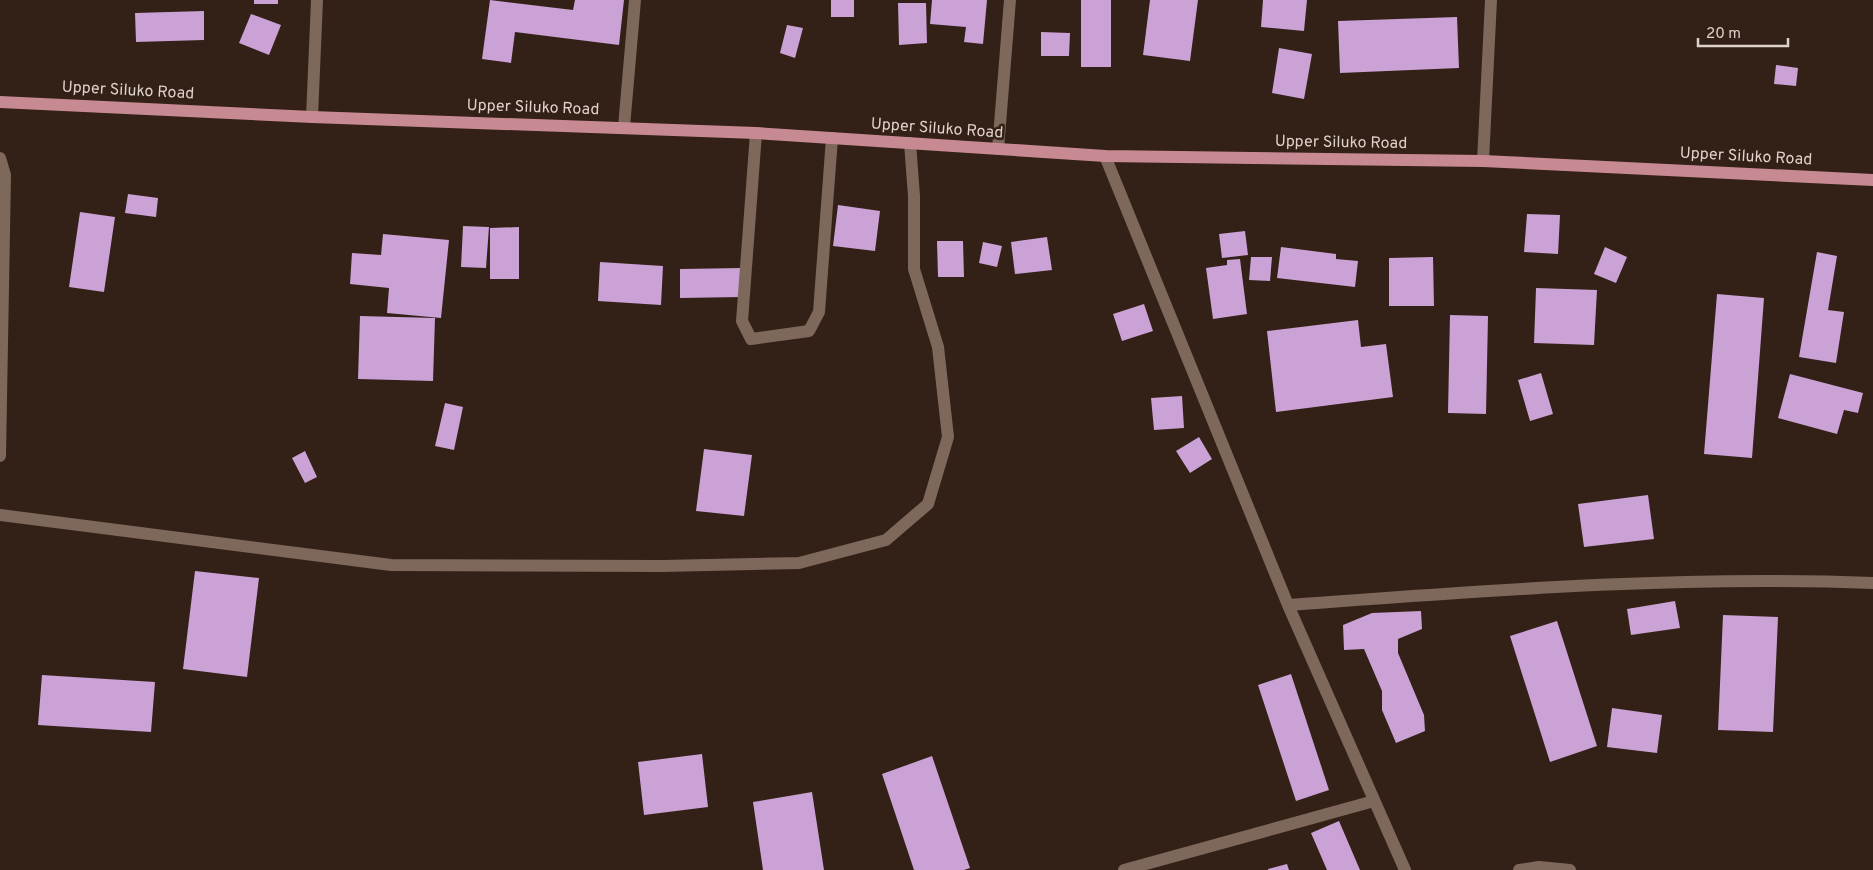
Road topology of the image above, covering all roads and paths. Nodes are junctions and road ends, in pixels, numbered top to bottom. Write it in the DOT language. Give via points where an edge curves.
graph roads {
  1 [pos="318,0"];
  2 [pos="634,0"];
  3 [pos="1010,0"];
  4 [pos="1491,0"];
  5 [pos="0,102"];
  6 [pos="312,116"];
  7 [pos="624,127"];
  8 [pos="756,133"];
  9 [pos="832,138"];
  10 [pos="910,143"];
  11 [pos="998,149"];
  12 [pos="1105,156"];
  13 [pos="0,158"];
  14 [pos="1483,161"];
  15 [pos="1873,180"];
  16 [pos="0,456"];
  17 [pos="0,514"];
  18 [pos="1873,583"];
  19 [pos="1288,605"];
  20 [pos="1374,801"];
  21 [pos="1124,870"];
  22 [pos="1405,870"];
  23 [pos="1519,870"];
  24 [pos="1570,870"];
  1 -- 6 [label="street"];
  2 -- 7 [label="street"];
  3 -- 11 [label="street"];
  4 -- 14 [label="street"];
  5 -- 6 [label="main road, Upper Siluko Road"];
  6 -- 7 [label="main road, Upper Siluko Road"];
  7 -- 8 [label="main road, Upper Siluko Road"];
  8 -- 9 [label="main road, Upper Siluko Road"];
  8 -- 9 [label="street" via="742,321 751,339 810,331 819,312"];
  9 -- 10 [label="main road, Upper Siluko Road"];
  10 -- 11 [label="main road, Upper Siluko Road"];
  10 -- 17 [label="street" via="914,269 938,347 948,437 928,504 886,540 799,562 663,566 391,565"];
  11 -- 12 [label="main road, Upper Siluko Road"];
  12 -- 14 [label="main road, Upper Siluko Road"];
  12 -- 19 [label="street"];
  13 -- 16 [label="street" via="5,175"];
  14 -- 15 [label="main road, Upper Siluko Road"];
  18 -- 19 [label="street" via="1808,580 1606,584"];
  19 -- 20 [label="street"];
  20 -- 21 [label="street"];
  20 -- 22 [label="street"];
  23 -- 24 [label="street" via="1539,867"];
}
